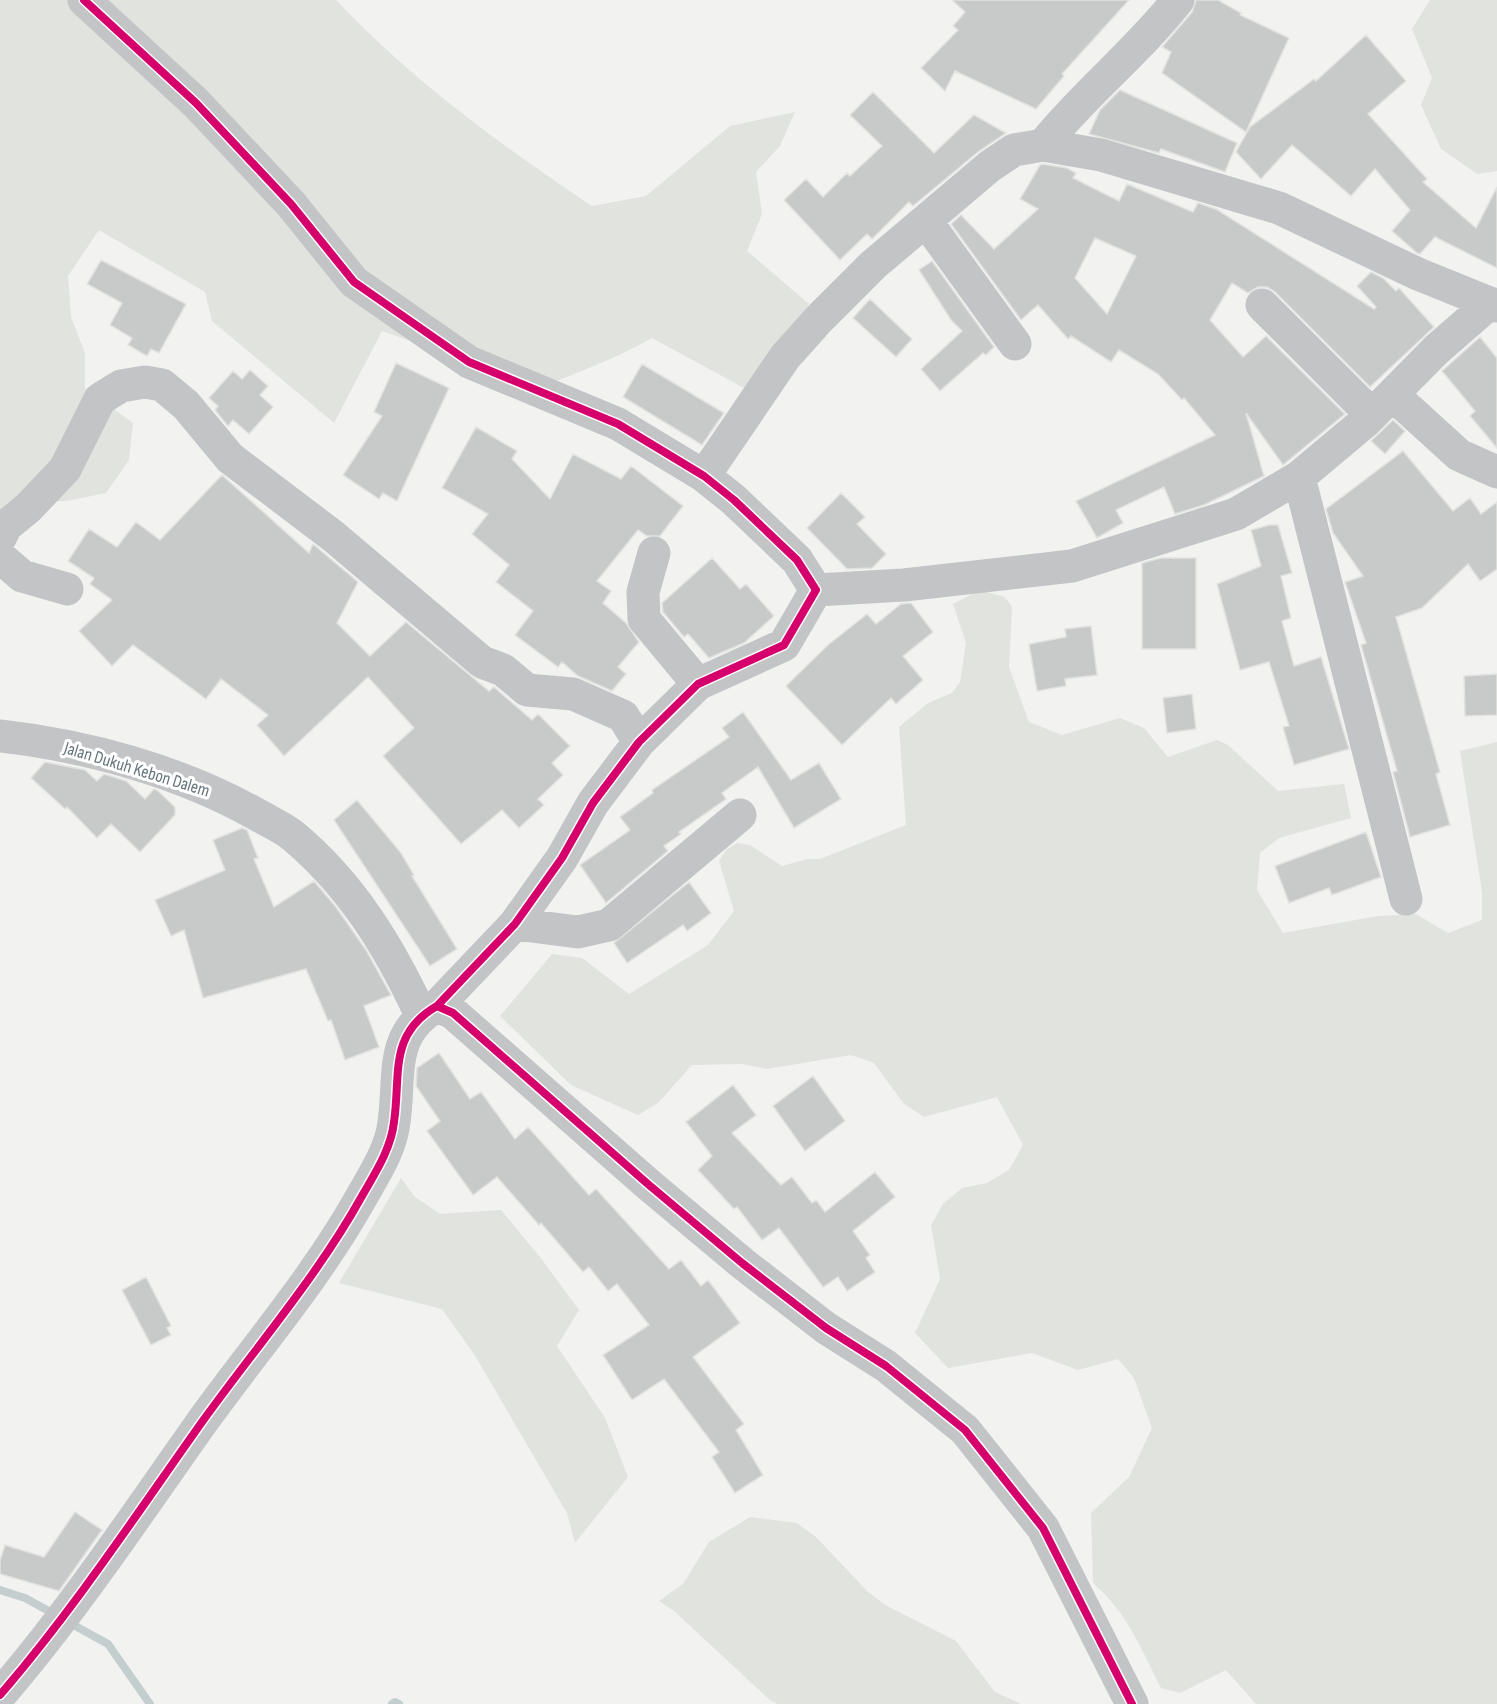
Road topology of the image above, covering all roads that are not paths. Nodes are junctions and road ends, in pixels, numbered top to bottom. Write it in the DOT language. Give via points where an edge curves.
graph roads {
  1 [pos="84,0"];
  2 [pos="1178,0"];
  3 [pos="1044,145"];
  4 [pos="926,221"];
  5 [pos="1494,304"];
  6 [pos="1262,305"];
  7 [pos="1015,345"];
  8 [pos="1382,405"];
  9 [pos="1497,472"];
  10 [pos="704,476"];
  11 [pos="1299,477"];
  12 [pos="0,538"];
  13 [pos="654,553"];
  14 [pos="0,557"];
  15 [pos="67,589"];
  16 [pos="816,590"];
  17 [pos="698,684"];
  18 [pos="0,736"];
  19 [pos="639,742"];
  20 [pos="740,815"];
  21 [pos="1406,899"];
  22 [pos="514,924"];
  23 [pos="429,1011"];
  24 [pos="0,1695"];
  25 [pos="1132,1704"];
  1 -- 10 [label="street" via="204,112 291,204 354,282 469,362 618,424"];
  2 -- 3 [label="street" via="1155,30 1065,118"];
  3 -- 4 [label="street" via="1014,150"];
  3 -- 5 [label="street" via="1101,155 1279,208 1418,274"];
  4 -- 7 [label="street"];
  4 -- 10 [label="street" via="873,265 785,357"];
  5 -- 8 [label="street" via="1436,350"];
  6 -- 8 [label="street"];
  8 -- 9 [label="street" via="1459,455"];
  8 -- 11 [label="street"];
  10 -- 16 [label="street" via="797,560"];
  11 -- 16 [label="street" via="1236,514 1072,566 904,585"];
  11 -- 21 [label="street"];
  12 -- 19 [label="street" via="6,526 65,469 100,399 121,386 145,382 162,385 186,405 230,458 333,536 482,662 503,670 527,690 573,694 623,716"];
  13 -- 17 [label="street" via="643,592 644,619"];
  14 -- 15 [label="street" via="22,576"];
  16 -- 17 [label="street" via="784,645"];
  17 -- 19 [label="street"];
  18 -- 23 [label="street, Jalan Dukuh Kebon Dalem" via="41,741 143,767 219,794 290,833 355,900"];
  19 -- 22 [label="street" via="593,803 562,858"];
  20 -- 22 [label="street" via="609,925 578,932"];
  22 -- 23 [label="street"];
  23 -- 24 [label="street" via="413,1024 402,1045 394,1123 384,1156 327,1254 100,1569"];
  23 -- 25 [label="street" via="453,1013 742,1263 826,1328 886,1365 965,1430 1043,1528"];
}
